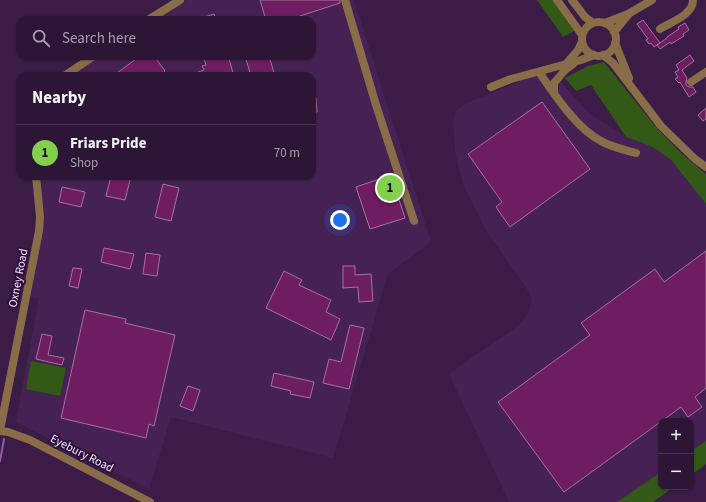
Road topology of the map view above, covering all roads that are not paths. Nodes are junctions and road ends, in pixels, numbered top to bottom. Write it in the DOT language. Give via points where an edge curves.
graph roads {
  1 [pos="180,0"];
  2 [pos="345,0"];
  3 [pos="557,0"];
  4 [pos="572,0"];
  5 [pos="652,0"];
  6 [pos="693,0"];
  7 [pos="628,14"];
  8 [pos="154,16"];
  9 [pos="593,23"];
  10 [pos="605,23"];
  11 [pos="660,29"];
  12 [pos="614,32"];
  13 [pos="582,39"];
  14 [pos="615,43"];
  15 [pos="594,55"];
  16 [pos="603,55"];
  17 [pos="88,60"];
  18 [pos="581,60"];
  19 [pos="566,64"];
  20 [pos="70,72"];
  21 [pos="539,72"];
  22 [pos="706,72"];
  23 [pos="691,82"];
  24 [pos="491,86"];
  25 [pos="634,89"];
  26 [pos="554,93"];
  27 [pos="636,154"];
  28 [pos="706,167"];
  29 [pos="36,180"];
  30 [pos="414,221"];
  31 [pos="0,431"];
  32 [pos="150,502"];
  1 -- 8 [label="street"];
  2 -- 30 [label="street"];
  3 -- 13 [label="street"];
  4 -- 9 [label="street"];
  5 -- 7 [label="street"];
  6 -- 11 [label="street" via="690,10"];
  7 -- 10 [label="street"];
  7 -- 12 [label="street"];
  9 -- 10 [label="street"];
  9 -- 13 [label="street" via="588,25"];
  10 -- 12 [label="street"];
  12 -- 14 [label="street"];
  13 -- 15 [label="street" via="586,50"];
  13 -- 19 [label="street" via="578,50"];
  14 -- 16 [label="street"];
  14 -- 25 [label="street"];
  15 -- 16 [label="street"];
  15 -- 18 [label="street"];
  16 -- 25 [label="street"];
  17 -- 20 [label="street"];
  18 -- 19 [label="street"];
  18 -- 26 [label="street" via="565,70 554,83"];
  19 -- 21 [label="street"];
  21 -- 24 [label="street"];
  21 -- 26 [label="street"];
  22 -- 23 [label="street"];
  25 -- 28 [label="street" via="646,109 661,126"];
  26 -- 27 [label="street" via="576,121 601,142"];
  29 -- 31 [label="street, Oxney Road" via="39,231"];
  31 -- 32 [label="street, Eyebury Road" via="30,440"];
}
